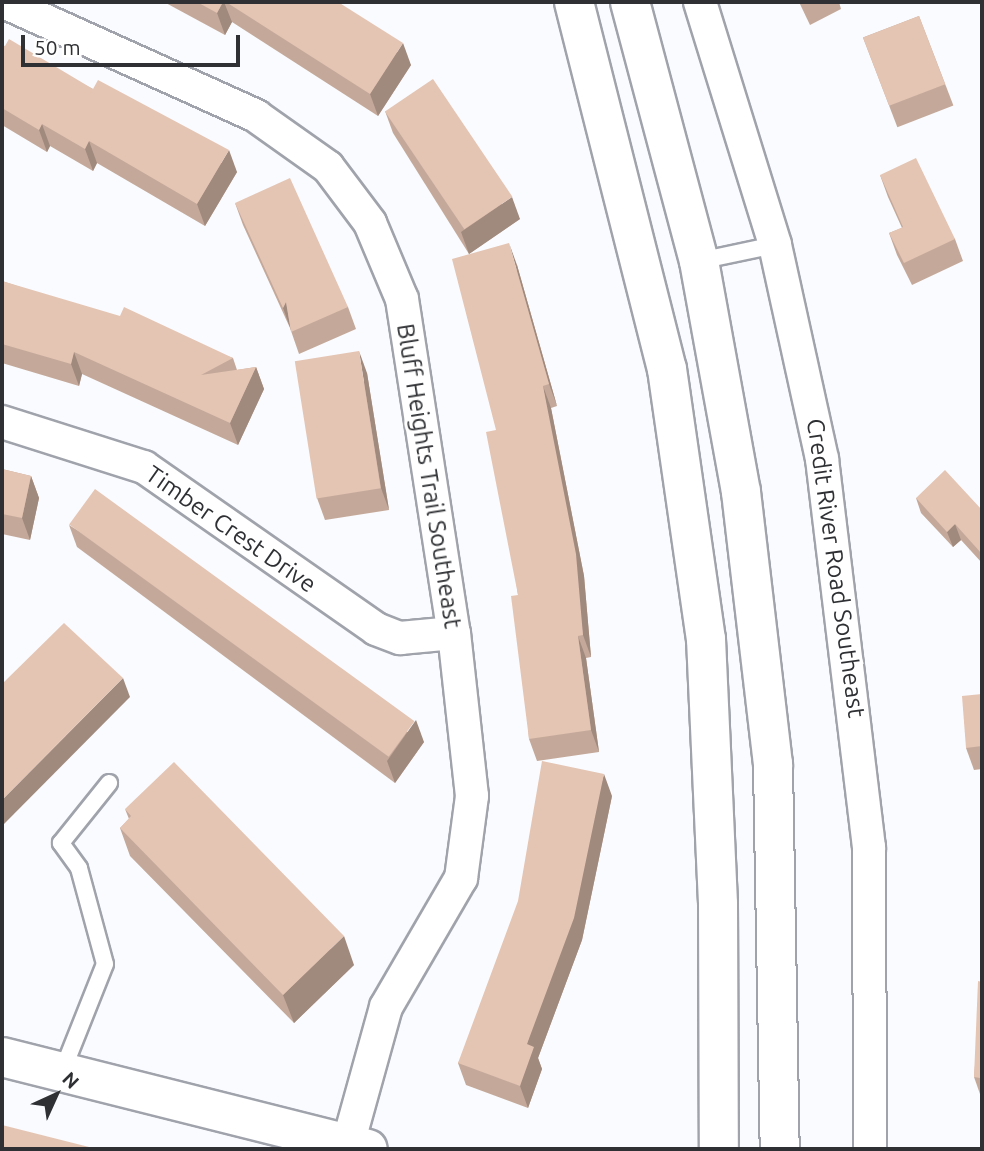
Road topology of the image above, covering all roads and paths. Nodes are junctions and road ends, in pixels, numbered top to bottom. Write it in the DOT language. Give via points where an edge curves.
graph roads {
  1 [pos="4,2"];
  2 [pos="574,2"];
  3 [pos="630,2"];
  4 [pos="700,2"];
  5 [pos="775,245"];
  6 [pos="699,261"];
  7 [pos="2,422"];
  8 [pos="454,633"];
  9 [pos="110,783"];
  10 [pos="2,1057"];
  11 [pos="62,1072"];
  12 [pos="358,1147"];
  13 [pos="719,1149"];
  14 [pos="780,1149"];
  15 [pos="870,1149"];
  1 -- 8 [label="street, Bluff Heights Trail Southeast" via="256,116 328,167 370,223 402,299"];
  2 -- 13 [label="main road" via="667,369 706,639 718,904"];
  3 -- 6 [label="main road"];
  4 -- 5 [label="street, Credit River Road Southeast"];
  5 -- 6 [label="lane"];
  5 -- 15 [label="street, Credit River Road Southeast" via="822,459 858,715 872,948"];
  6 -- 14 [label="main road" via="741,492 773,764"];
  7 -- 8 [label="street, Timber Crest Drive" via="144,467 376,629 400,638"];
  8 -- 12 [label="street, Bluff Heights Trail Southeast" via="472,796 461,878 386,1007"];
  9 -- 11 [label="lane" via="61,842 79,868 105,964"];
  10 -- 11 [label="main road"];
  11 -- 12 [label="main road"];
}
